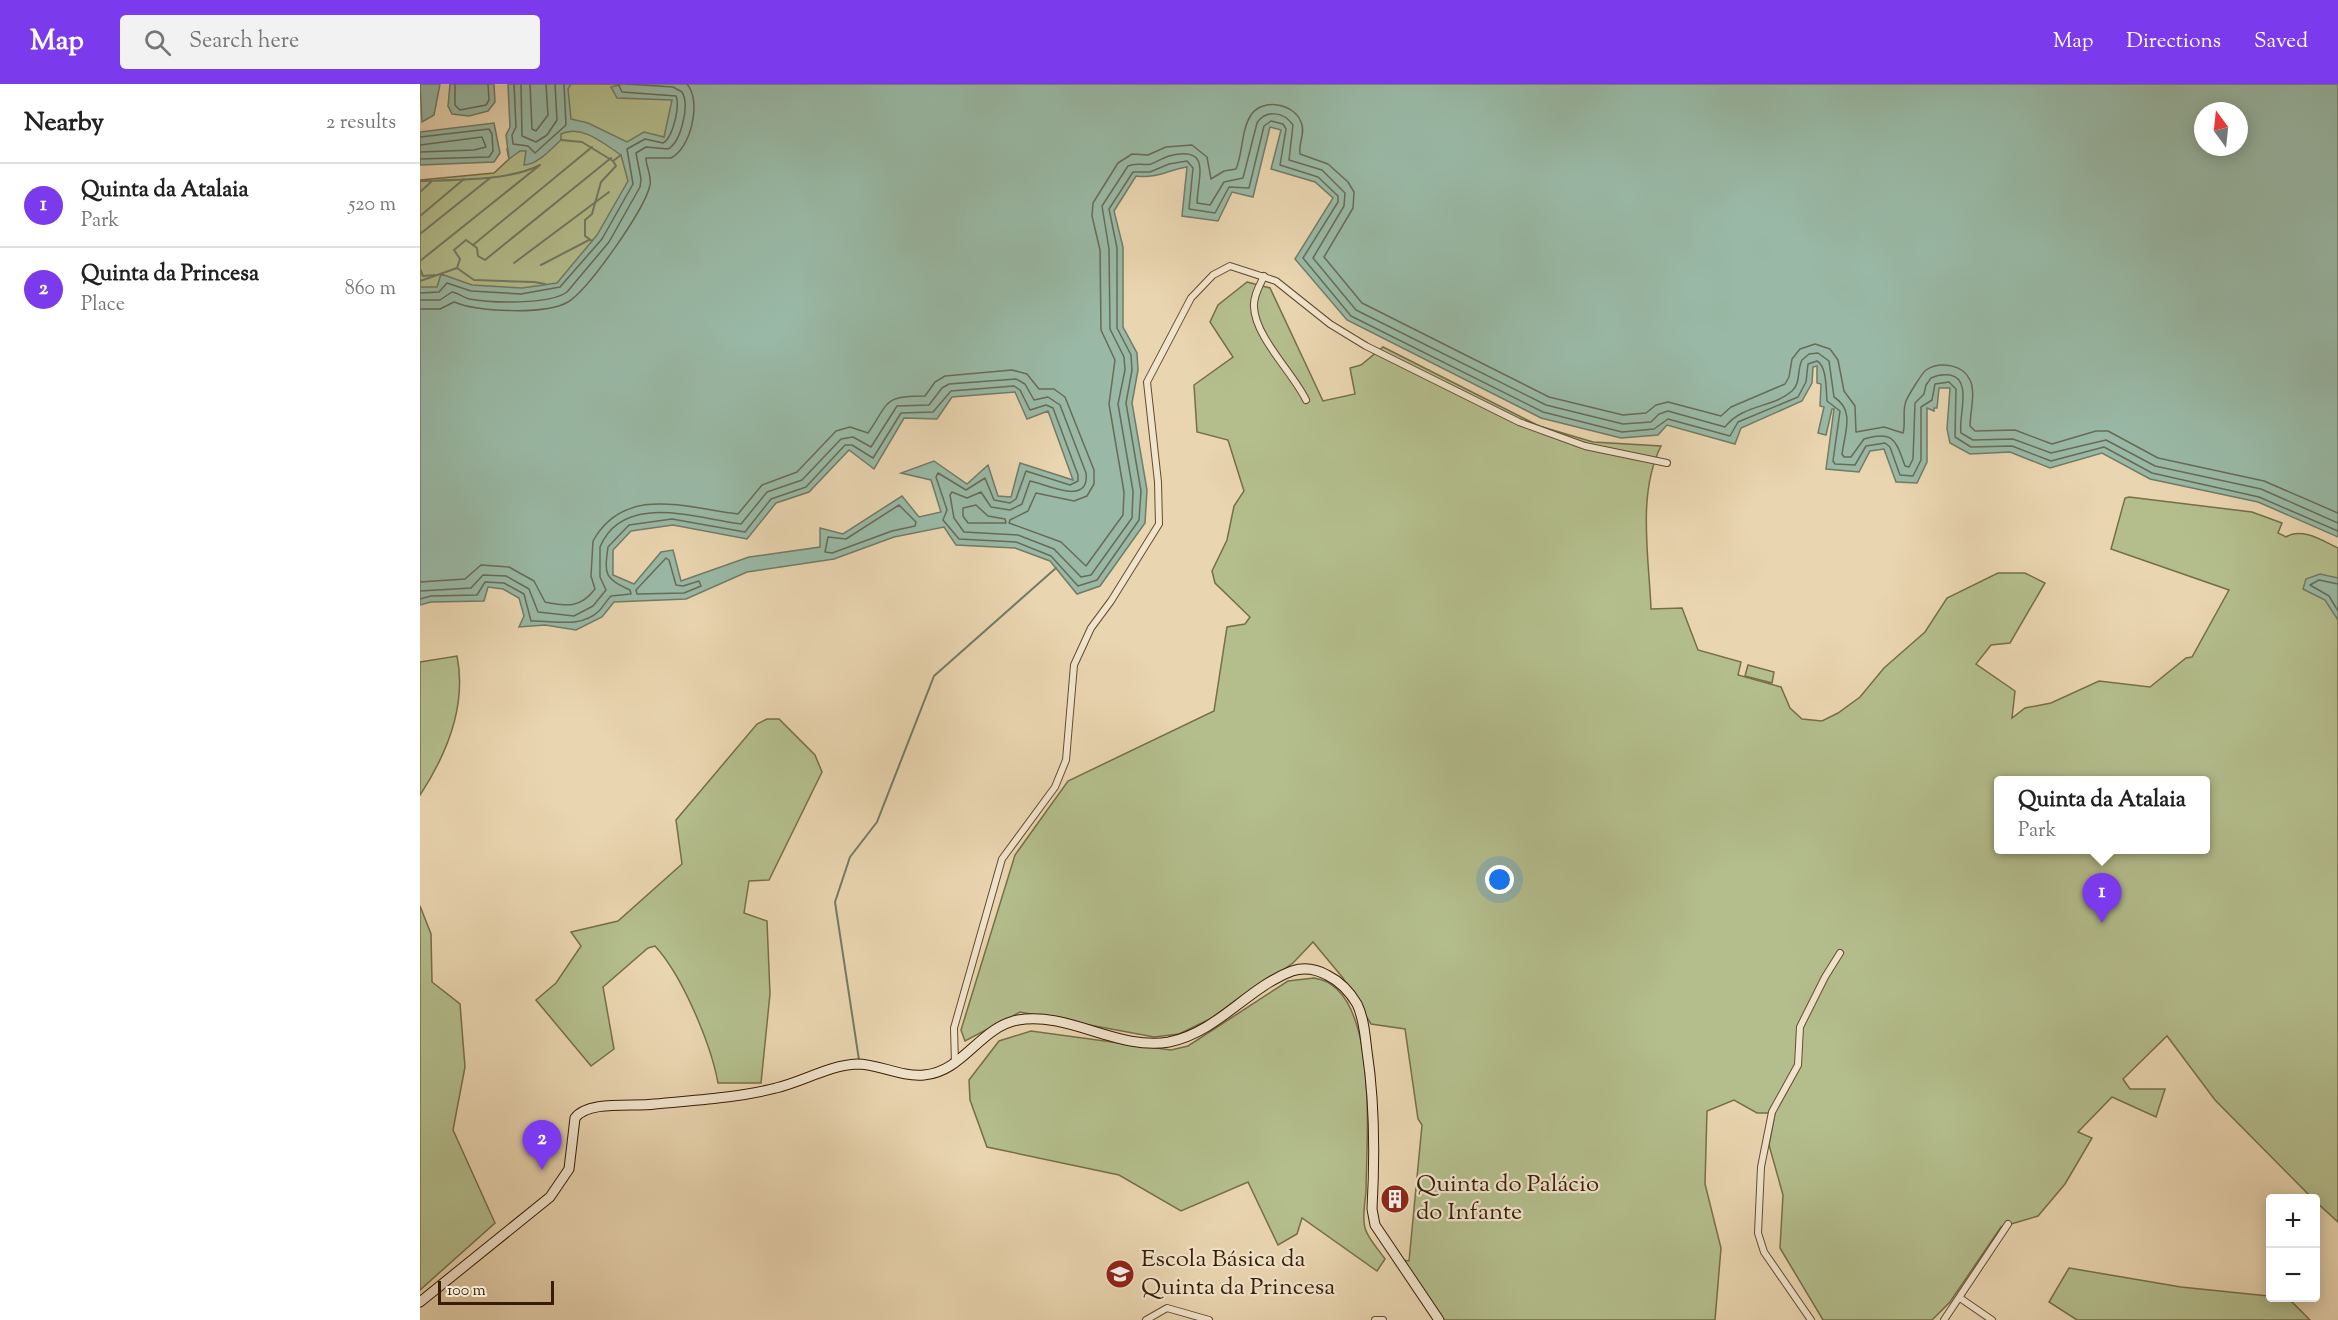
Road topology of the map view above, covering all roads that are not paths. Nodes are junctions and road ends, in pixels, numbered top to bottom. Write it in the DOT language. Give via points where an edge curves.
graph roads {
  1 [pos="1264,276"];
  2 [pos="1306,400"];
  3 [pos="1667,463"];
  4 [pos="1840,953"];
  5 [pos="955,1064"];
  6 [pos="2008,1224"];
  7 [pos="1960,1298"];
  8 [pos="420,1302"];
  9 [pos="1982,1317"];
  10 [pos="1146,1320"];
  11 [pos="1209,1320"];
  12 [pos="1375,1320"];
  13 [pos="1383,1320"];
  14 [pos="1439,1320"];
  15 [pos="1811,1320"];
  16 [pos="1944,1320"];
  17 [pos="1992,1320"];
  1 -- 2 [label="street" via="1254,300 1255,314 1284,369"];
  1 -- 3 [label="street" via="1366,346 1519,422 1585,446"];
  1 -- 5 [label="street" via="1230,266 1213,275 1191,298 1147,382 1159,524 1091,628 1074,665 1066,760 1055,787 1002,858 954,1028"];
  4 -- 15 [label="street" via="1800,1028 1798,1065 1772,1112 1761,1167 1758,1233 1764,1252"];
  5 -- 8 [label="main road" via="940,1073 922,1076 849,1065 751,1093 585,1108 574,1122 568,1169 550,1197"];
  5 -- 14 [label="main road" via="1001,1026 1017,1020 1060,1023 1142,1042 1166,1042 1210,1025 1294,970 1323,973 1341,985 1357,1005 1363,1024 1375,1108 1375,1225"];
  6 -- 7 [label="street"];
  7 -- 9 [label="street"];
  7 -- 16 [label="street"];
  9 -- 17 [label="street"];
  10 -- 11 [label="street" via="1167,1308"];
  12 -- 13 [label="street"];
}
